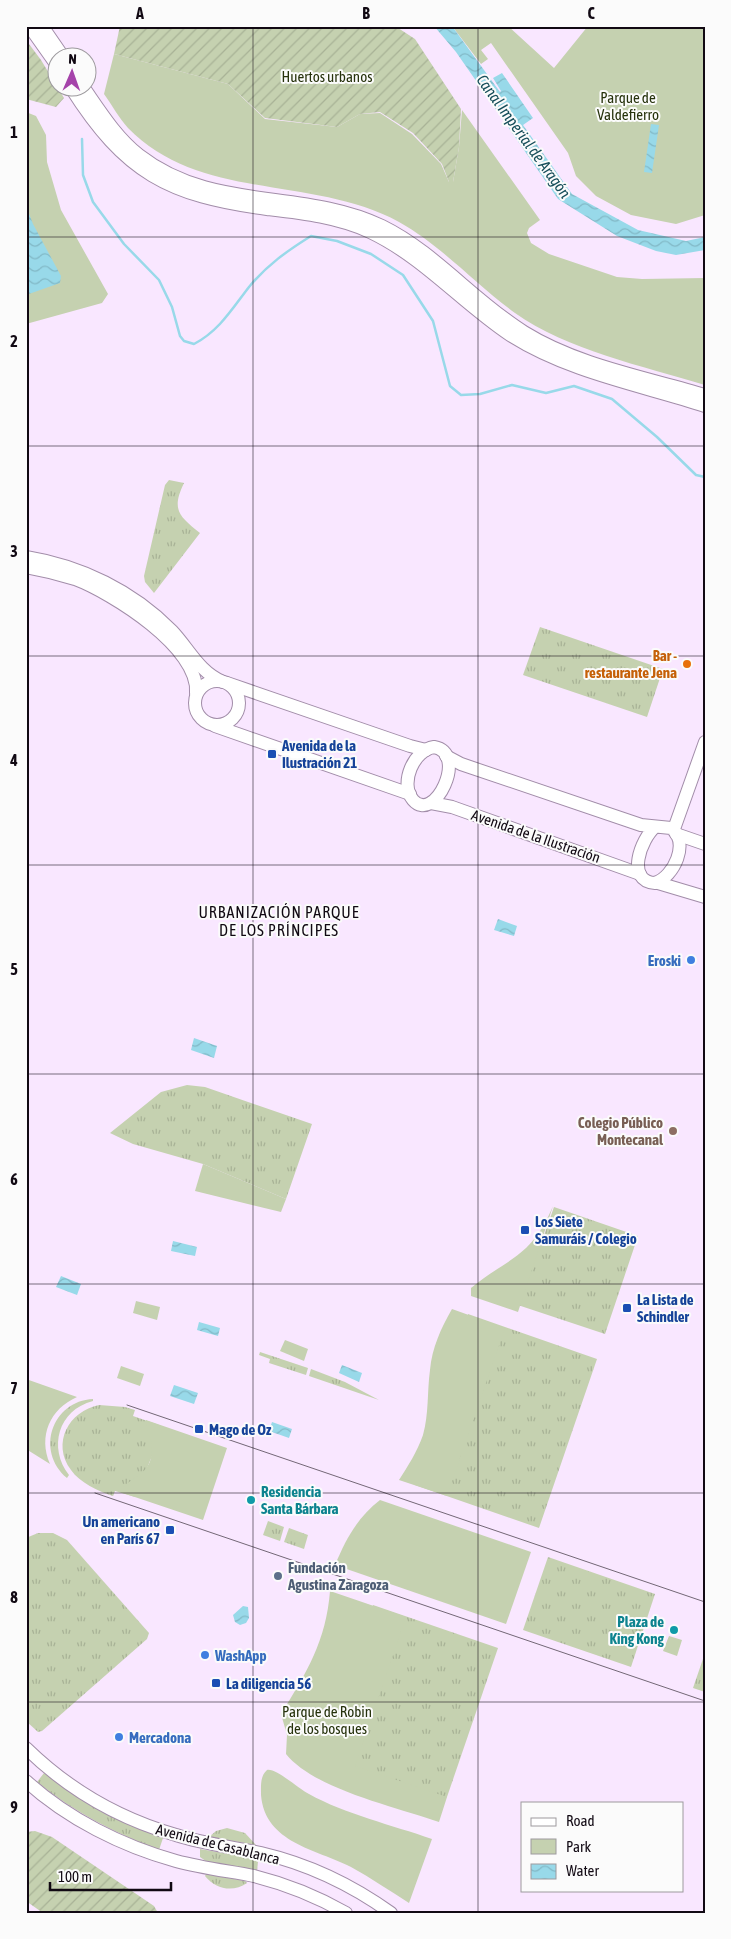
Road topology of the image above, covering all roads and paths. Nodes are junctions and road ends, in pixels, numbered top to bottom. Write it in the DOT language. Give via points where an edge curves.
graph roads {
  1 [pos="28,26"];
  2 [pos="42,26"];
  3 [pos="57,48"];
  4 [pos="48,53"];
  5 [pos="78,98"];
  6 [pos="91,98"];
  7 [pos="705,395"];
  8 [pos="705,406"];
  9 [pos="26,556"];
  10 [pos="26,567"];
  11 [pos="225,682"];
  12 [pos="196,693"];
  13 [pos="215,726"];
  14 [pos="705,742"];
  15 [pos="426,750"];
  16 [pos="446,756"];
  17 [pos="410,794"];
  18 [pos="431,803"];
  19 [pos="655,827"];
  20 [pos="675,832"];
  21 [pos="705,844"];
  22 [pos="640,874"];
  23 [pos="658,883"];
  24 [pos="705,897"];
  25 [pos="26,1748"];
  26 [pos="26,1781"];
  27 [pos="346,1913"];
  28 [pos="392,1913"];
  1 -- 4 [label="main road"];
  2 -- 3 [label="main road"];
  5 -- 8 [label="main road" via="107,138 124,155 164,183 210,200 317,216 369,231 396,246 494,324 526,344 564,362"];
  6 -- 7 [label="main road" via="126,143 162,170 208,190 321,207 362,217 402,237 499,315 546,344"];
  9 -- 11 [label="main road" via="79,570 139,603 182,642 203,669"];
  10 -- 12 [label="main road" via="75,579 128,607 181,656 196,680"];
  11 -- 12 [label="main road" via="210,681"];
  11 -- 13 [label="main road" via="237,694 238,709 230,721"];
  11 -- 15 [label="main road"];
  12 -- 13 [label="main road" via="194,707 197,714 201,720"];
  13 -- 17 [label="main road"];
  14 -- 20 [label="main road"];
  15 -- 16 [label="main road" via="439,748"];
  15 -- 17 [label="main road" via="410,770"];
  16 -- 18 [label="main road" via="446,782"];
  16 -- 19 [label="main road" via="461,764"];
  17 -- 18 [label="main road" via="414,802"];
  18 -- 22 [label="main road, Avenida de la Ilustración" via="452,807"];
  19 -- 20 [label="main road" via="664,826"];
  19 -- 22 [label="main road" via="640,848"];
  20 -- 21 [label="main road"];
  20 -- 23 [label="main road" via="679,852 675,865"];
  22 -- 23 [label="main road" via="649,883"];
  23 -- 24 [label="main road"];
  25 -- 28 [label="main road, Avenida de Casablanca" via="75,1788 132,1820 196,1841 292,1862 340,1882"];
  26 -- 27 [label="main road, Avenida de Casablanca" via="73,1816 122,1842 178,1862 275,1882"];
}
